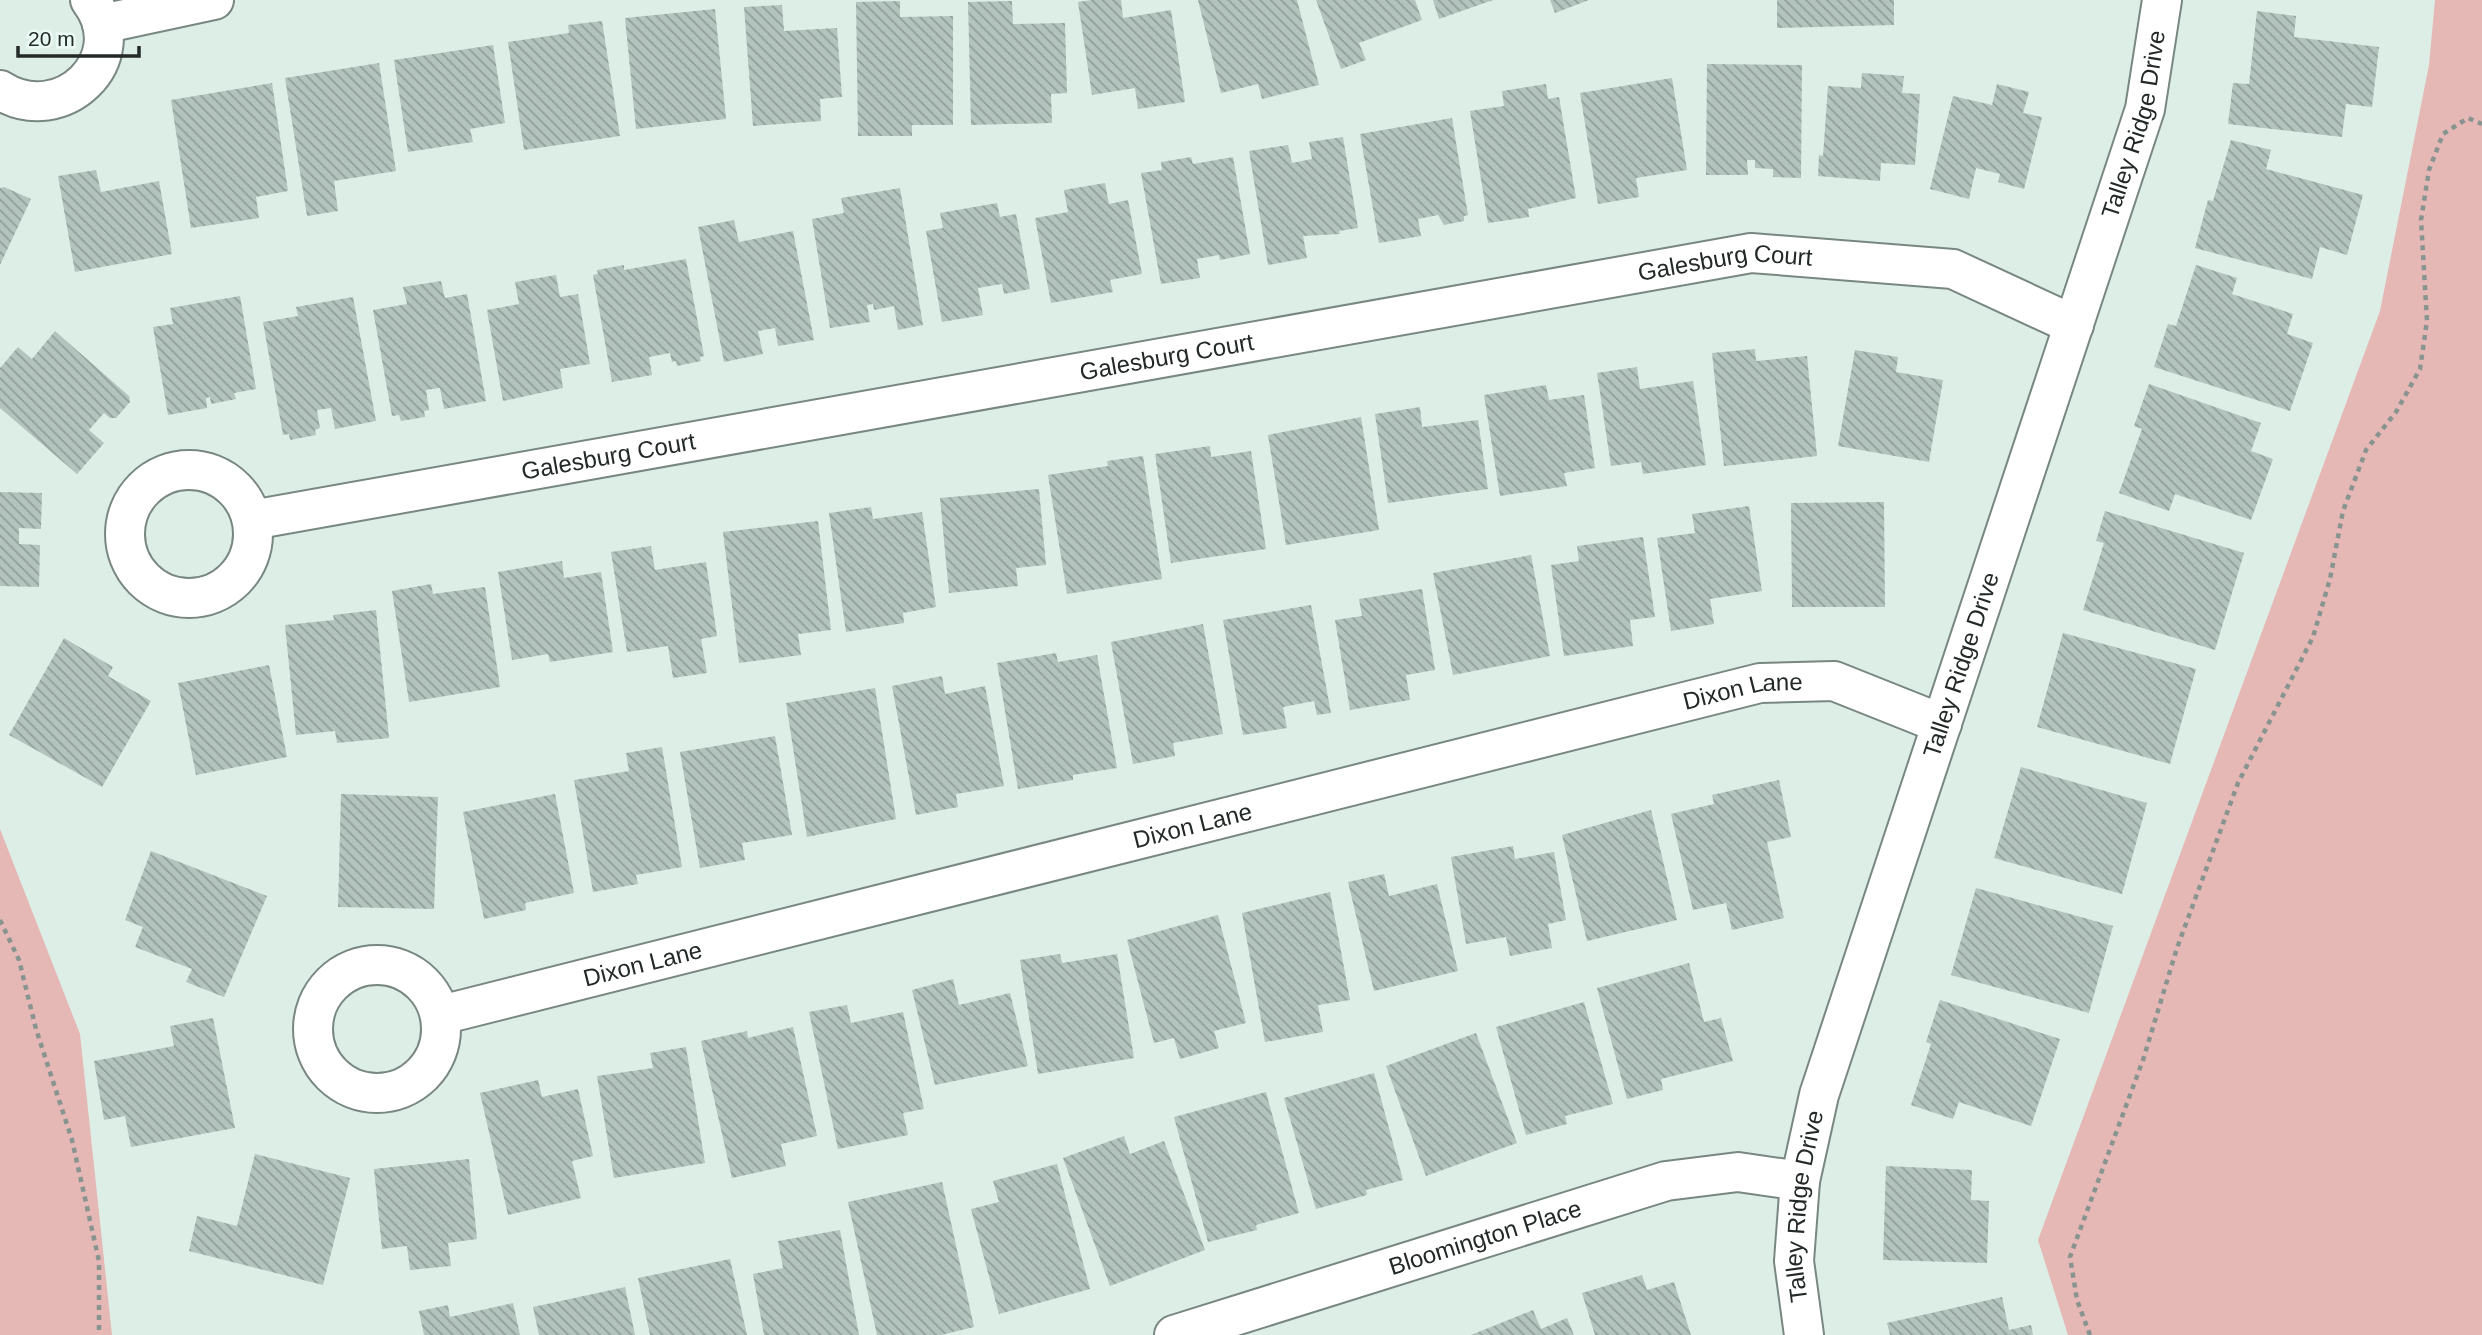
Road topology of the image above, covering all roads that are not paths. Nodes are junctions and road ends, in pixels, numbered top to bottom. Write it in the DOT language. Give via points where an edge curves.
graph roads {
  1 [pos="214,0"];
  2 [pos="2162,0"];
  3 [pos="96,12"];
  4 [pos="0,90"];
  5 [pos="2074,325"];
  6 [pos="252,520"];
  7 [pos="1942,724"];
  8 [pos="441,1015"];
  9 [pos="1800,1181"];
  10 [pos="1174,1335"];
  11 [pos="1804,1335"];
  1 -- 3 [label="street"];
  2 -- 5 [label="street, Talley Ridge Drive" via="2145,109"];
  3 -- 4 [label="street" via="103,45 87,81 52,101 31,102"];
  5 -- 6 [label="street, Galesburg Court" via="1953,269 1751,253"];
  5 -- 7 [label="street, Talley Ridge Drive"];
  7 -- 8 [label="street, Dixon Lane" via="1833,681 1760,682"];
  7 -- 9 [label="street, Talley Ridge Drive" via="1819,1095"];
  9 -- 10 [label="street, Bloomington Place" via="1738,1172 1666,1181"];
  9 -- 11 [label="street, Talley Ridge Drive" via="1794,1261"];
}
